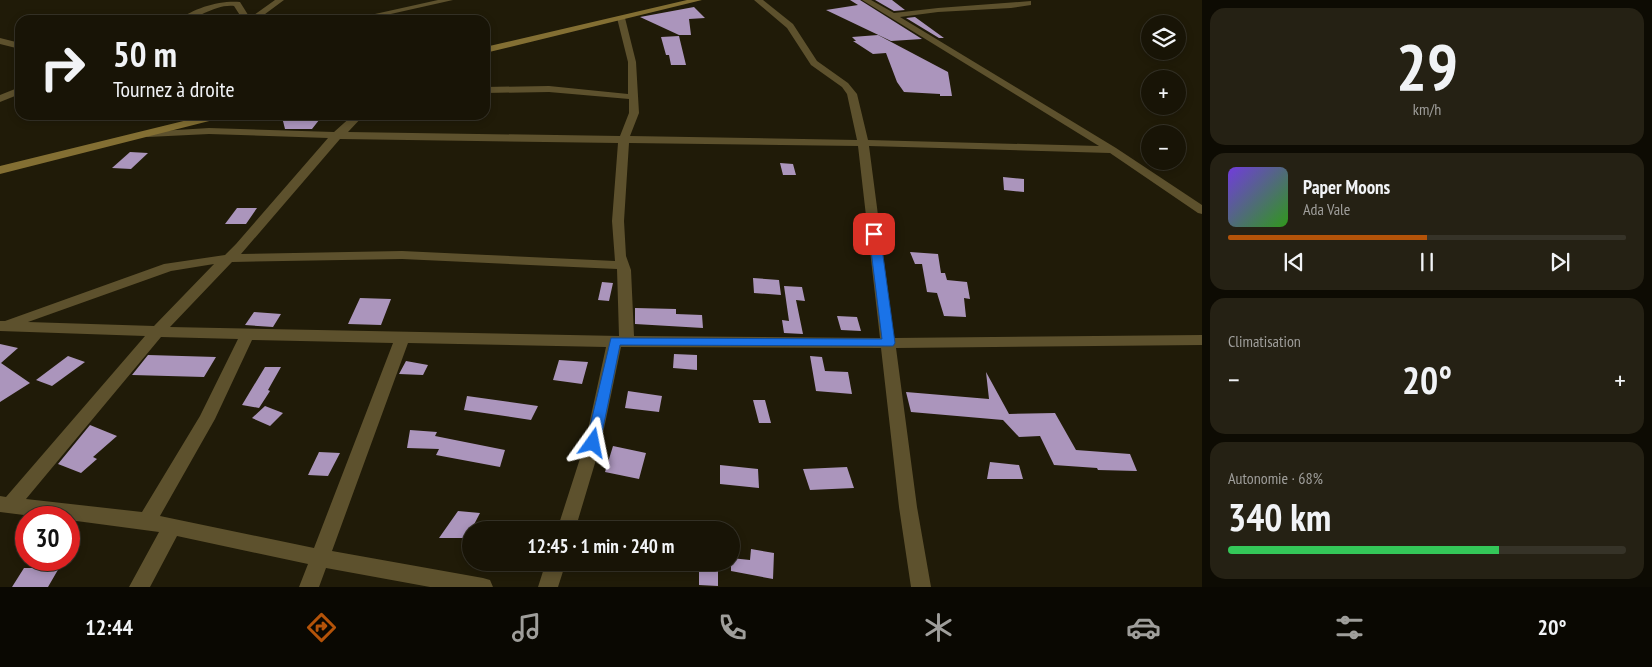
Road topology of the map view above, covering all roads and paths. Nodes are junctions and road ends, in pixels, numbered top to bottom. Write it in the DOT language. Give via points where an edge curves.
graph roads {
  1 [pos="280,0"];
  2 [pos="414,0"];
  3 [pos="449,0"];
  4 [pos="698,0"];
  5 [pos="758,0"];
  6 [pos="866,0"];
  7 [pos="1024,0"];
  8 [pos="404,10"];
  9 [pos="196,15"];
  10 [pos="244,15"];
  11 [pos="259,15"];
  12 [pos="378,15"];
  13 [pos="892,16"];
  14 [pos="621,18"];
  15 [pos="0,41"];
  16 [pos="15,44"];
  17 [pos="15,46"];
  18 [pos="490,49"];
  19 [pos="0,51"];
  20 [pos="490,90"];
  21 [pos="15,92"];
  22 [pos="633,97"];
  23 [pos="0,99"];
  24 [pos="202,120"];
  25 [pos="355,120"];
  26 [pos="148,134"];
  27 [pos="337,135"];
  28 [pos="624,139"];
  29 [pos="863,143"];
  30 [pos="1112,150"];
  31 [pos="0,170"];
  32 [pos="1202,210"];
  33 [pos="228,258"];
  34 [pos="622,265"];
  35 [pos="1,326"];
  36 [pos="156,333"];
  37 [pos="247,335"];
  38 [pos="402,338"];
  39 [pos="1202,340"];
  40 [pos="621,341"];
  41 [pos="888,343"];
  42 [pos="5,505"];
  43 [pos="147,521"];
  44 [pos="569,521"];
  45 [pos="172,526"];
  46 [pos="319,558"];
  47 [pos="553,571"];
  48 [pos="139,587"];
  49 [pos="309,587"];
  50 [pos="483,587"];
  51 [pos="548,587"];
  52 [pos="921,587"];
  1 -- 11 [label="street"];
  2 -- 8 [label="street"];
  3 -- 8 [label="street"];
  4 -- 14 [label="street"];
  5 -- 29 [label="street" via="790,26 814,63 845,85 852,94"];
  6 -- 13 [label="street"];
  7 -- 13 [label="street" via="1028,3"];
  8 -- 12 [label="street"];
  9 -- 10 [label="street" via="233,3"];
  13 -- 30 [label="street"];
  14 -- 18 [label="street"];
  14 -- 22 [label="street" via="632,62"];
  15 -- 16 [label="street"];
  17 -- 19 [label="street"];
  20 -- 22 [label="street" via="549,89"];
  21 -- 23 [label="street"];
  22 -- 28 [label="street" via="634,113"];
  24 -- 26 [label="street"];
  25 -- 27 [label="street"];
  26 -- 27 [label="street" via="209,131"];
  26 -- 31 [label="street"];
  27 -- 28 [label="street"];
  27 -- 33 [label="street" via="266,219"];
  28 -- 29 [label="street"];
  28 -- 34 [label="street" via="618,221"];
  29 -- 30 [label="street"];
  29 -- 41 [label="street"];
  30 -- 32 [label="street"];
  33 -- 34 [label="street" via="402,255"];
  33 -- 35 [label="street" via="169,267"];
  33 -- 36 [label="street"];
  34 -- 40 [label="street"];
  35 -- 36 [label="street"];
  36 -- 37 [label="street"];
  36 -- 42 [label="street"];
  37 -- 38 [label="street"];
  37 -- 43 [label="street" via="207,419"];
  38 -- 40 [label="street"];
  38 -- 46 [label="street"];
  39 -- 41 [label="street"];
  40 -- 41 [label="street"];
  40 -- 44 [label="street"];
  41 -- 52 [label="street"];
  42 -- 43 [label="street"];
  43 -- 45 [label="street"];
  45 -- 46 [label="street"];
  45 -- 48 [label="street"];
  46 -- 49 [label="street"];
  46 -- 50 [label="street"];
  47 -- 51 [label="street"];
}
